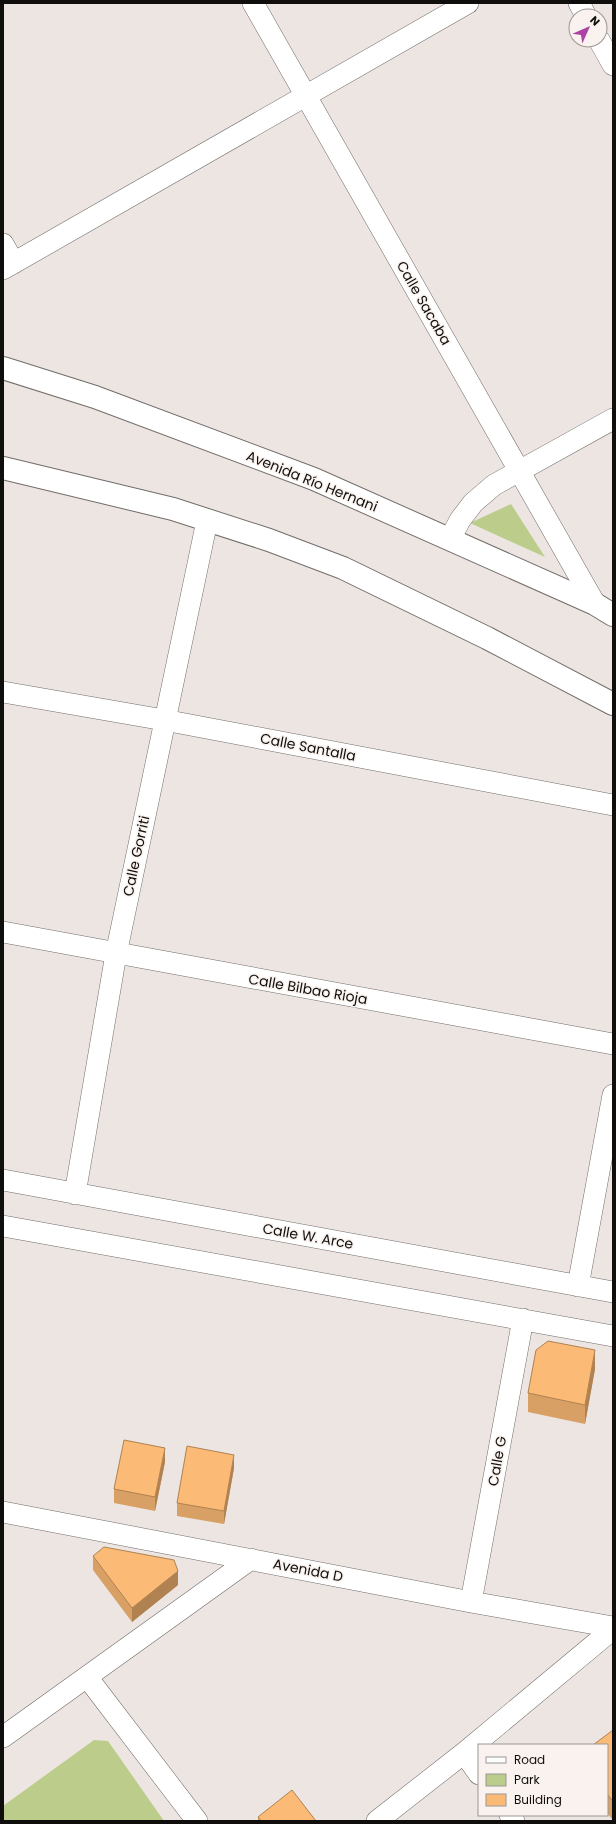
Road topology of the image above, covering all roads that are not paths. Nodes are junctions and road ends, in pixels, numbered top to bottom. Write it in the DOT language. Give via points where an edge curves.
graph roads {
  1 [pos="252,3"];
  2 [pos="468,3"];
  3 [pos="603,48"];
  4 [pos="613,65"];
  5 [pos="305,96"];
  6 [pos="3,244"];
  7 [pos="8,266"];
  8 [pos="3,368"];
  9 [pos="613,419"];
  10 [pos="3,468"];
  11 [pos="520,471"];
  12 [pos="207,521"];
  13 [pos="450,539"];
  14 [pos="604,610"];
  15 [pos="3,692"];
  16 [pos="613,704"];
  17 [pos="164,720"];
  18 [pos="613,805"];
  19 [pos="3,932"];
  20 [pos="116,954"];
  21 [pos="613,1044"];
  22 [pos="613,1094"];
  23 [pos="3,1180"];
  24 [pos="74,1194"];
  25 [pos="3,1226"];
  26 [pos="578,1286"];
  27 [pos="613,1292"];
  28 [pos="523,1319"];
  29 [pos="613,1336"];
  30 [pos="3,1512"];
  31 [pos="251,1559"];
  32 [pos="471,1602"];
  33 [pos="613,1628"];
  34 [pos="87,1677"];
  35 [pos="3,1737"];
  36 [pos="464,1753"];
  37 [pos="478,1773"];
  38 [pos="197,1821"];
  39 [pos="377,1821"];
  1 -- 5 [label="street, Calle Sacaba"];
  2 -- 5 [label="street"];
  3 -- 4 [label="street"];
  5 -- 7 [label="street"];
  5 -- 11 [label="street, Calle Sacaba"];
  6 -- 7 [label="street"];
  8 -- 13 [label="street, Avenida Río Hernani" via="95,397 307,476"];
  9 -- 11 [label="street"];
  10 -- 12 [label="street" via="173,509"];
  11 -- 13 [label="street" via="494,485 473,503"];
  11 -- 14 [label="street, Calle Sacaba"];
  12 -- 16 [label="street" via="269,540 343,568 487,638"];
  12 -- 17 [label="street, Calle Gorriti"];
  13 -- 14 [label="street, Avenida Río Hernani"];
  15 -- 17 [label="street, Calle Santalla"];
  17 -- 18 [label="street, Calle Santalla"];
  17 -- 20 [label="street, Calle Gorriti"];
  19 -- 20 [label="street, Calle Bilbao Rioja"];
  20 -- 21 [label="street, Calle Bilbao Rioja"];
  20 -- 24 [label="street, Calle Gorriti"];
  22 -- 26 [label="street"];
  23 -- 24 [label="street, Calle W. Arce"];
  24 -- 26 [label="street, Calle W. Arce"];
  25 -- 28 [label="street"];
  26 -- 27 [label="street, Calle W. Arce"];
  28 -- 29 [label="street"];
  28 -- 32 [label="street, Calle G"];
  30 -- 31 [label="street, Avenida D"];
  31 -- 32 [label="street, Avenida D"];
  31 -- 34 [label="street"];
  32 -- 33 [label="street, Avenida D"];
  33 -- 36 [label="street"];
  34 -- 35 [label="street"];
  34 -- 38 [label="street"];
  36 -- 37 [label="street"];
  36 -- 39 [label="street"];
}
